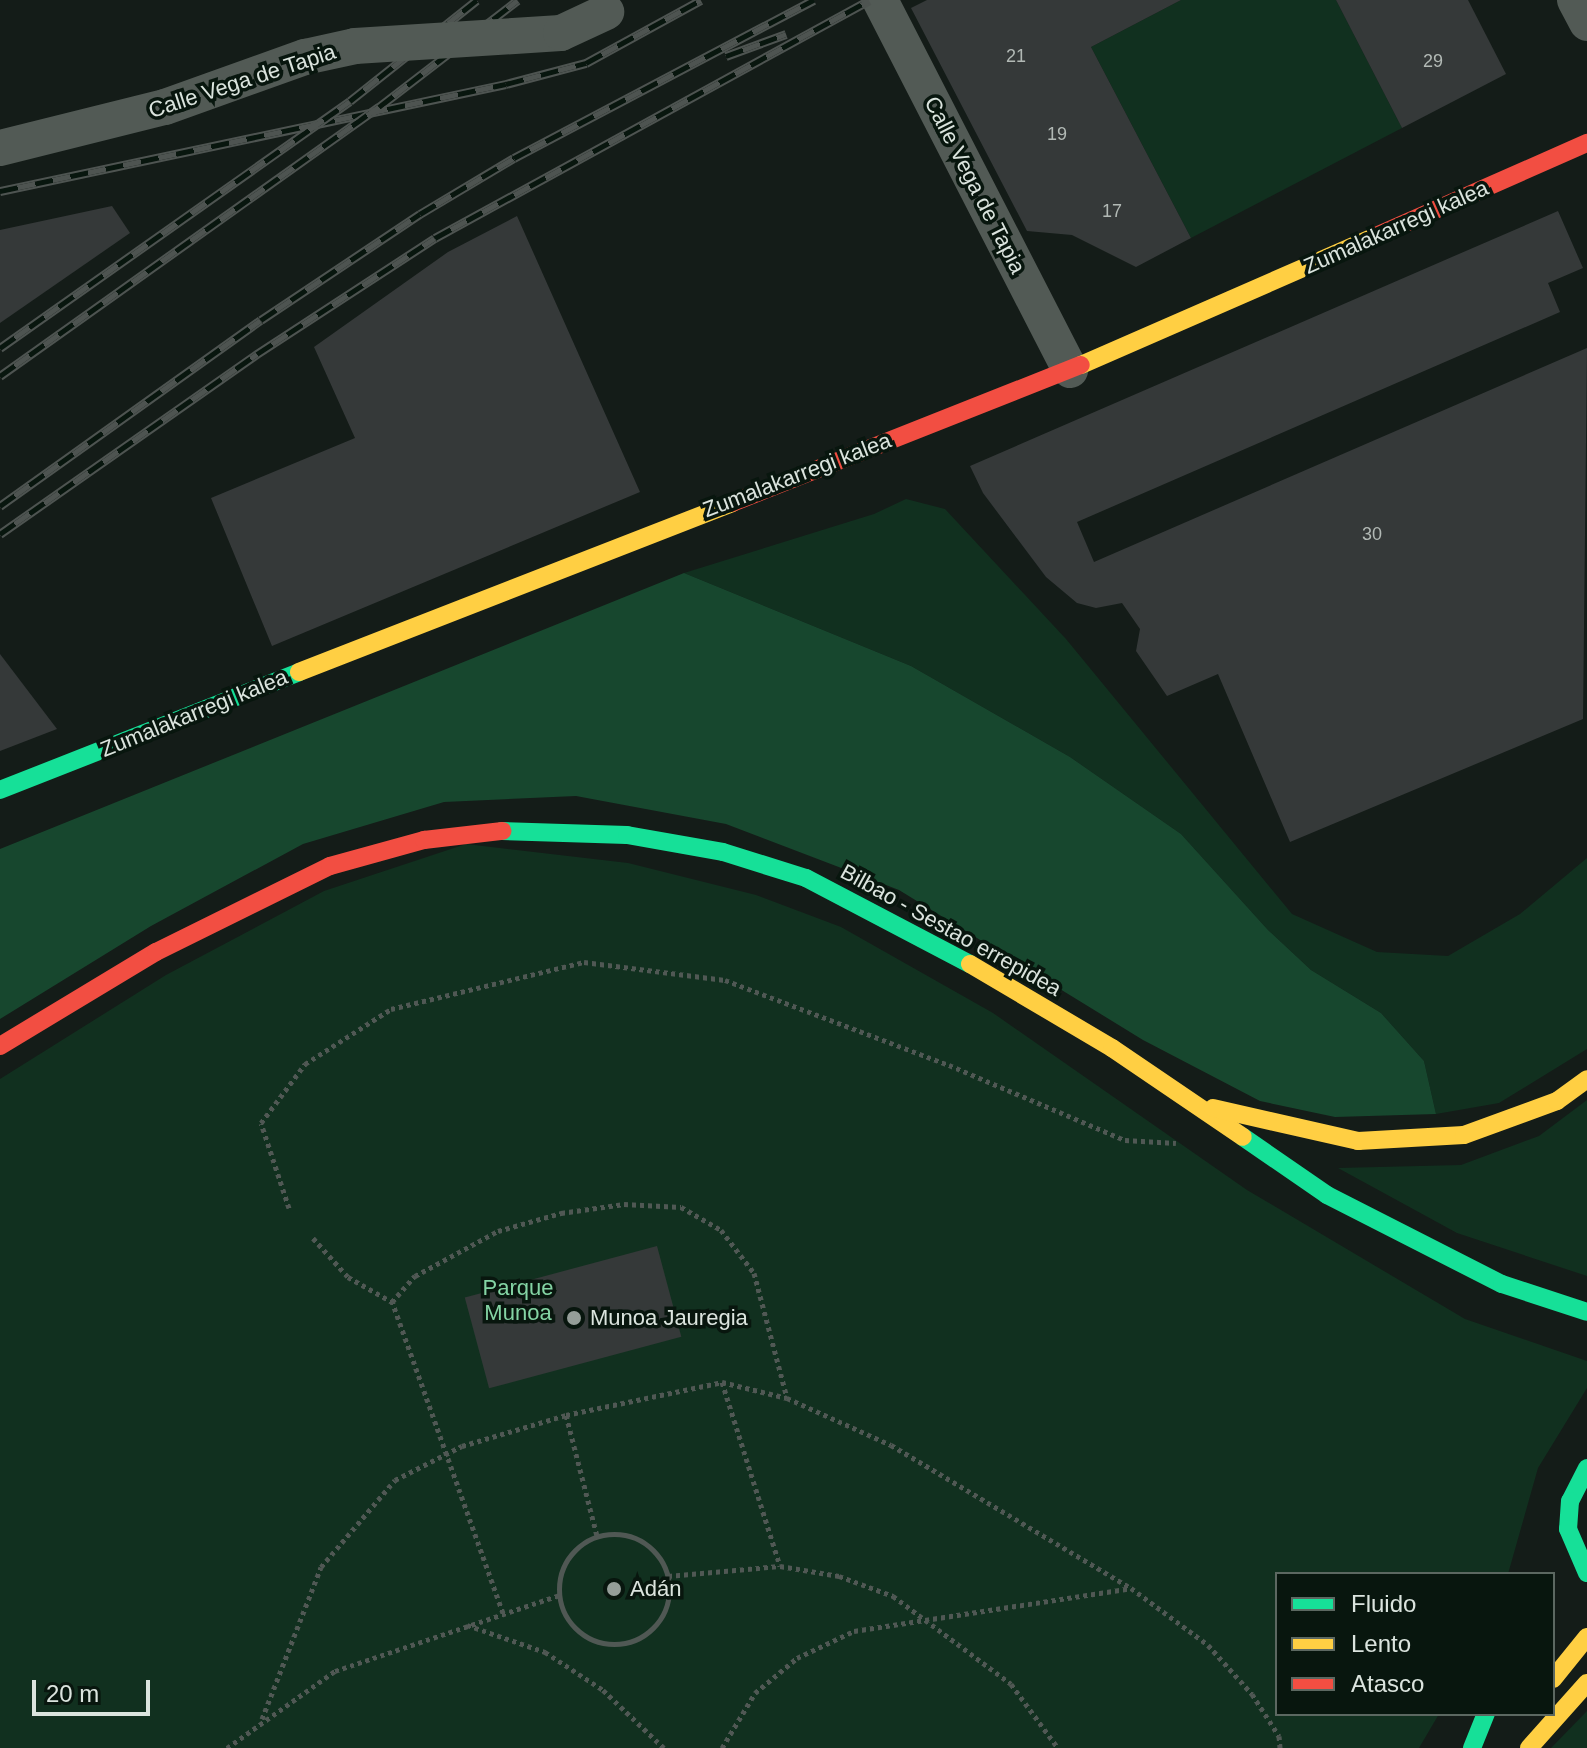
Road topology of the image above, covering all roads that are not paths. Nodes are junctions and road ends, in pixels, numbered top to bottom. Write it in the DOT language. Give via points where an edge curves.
graph roads {
  1 [pos="1575,0"];
  2 [pos="883,5"];
  3 [pos="615,6"];
  4 [pos="1587,23"];
  5 [pos="1587,143"];
  6 [pos="0,148"];
  7 [pos="1070,370"];
  8 [pos="0,790"];
  9 [pos="0,1046"];
  10 [pos="1587,1079"];
  11 [pos="1191,1103"];
  12 [pos="1587,1312"];
  13 [pos="1587,1468"];
  14 [pos="1576,1556"];
  15 [pos="1587,1573"];
  16 [pos="1561,1575"];
  17 [pos="1587,1637"];
  18 [pos="1555,1677"];
  19 [pos="1587,1683"];
  20 [pos="1485,1716"];
  21 [pos="1472,1748"];
  22 [pos="1529,1748"];
  1 -- 4 [label="street"];
  2 -- 7 [label="street, Calle Vega de Tapia"];
  3 -- 6 [label="street, Calle Vega de Tapia, bridge" via="561,33 355,46 305,57 165,107"];
  5 -- 7 [label="main road, Zumalakarregi kalea"];
  7 -- 8 [label="main road, Zumalakarregi kalea"];
  9 -- 11 [label="main road, Bilbao - Sestao errepidea" via="156,952 330,866 424,840 526,828 627,835 723,852 806,878 892,919 1112,1048"];
  10 -- 11 [label="main road" via="1557,1101 1464,1135 1358,1141"];
  11 -- 12 [label="main road, Bilbao - Sestao errepidea" via="1327,1195 1502,1284"];
  13 -- 14 [label="main road" via="1570,1501 1568,1529"];
  14 -- 15 [label="main road"];
  14 -- 16 [label="main road"];
  17 -- 18 [label="main road"];
  19 -- 22 [label="main road"];
  20 -- 21 [label="main road"];
}
